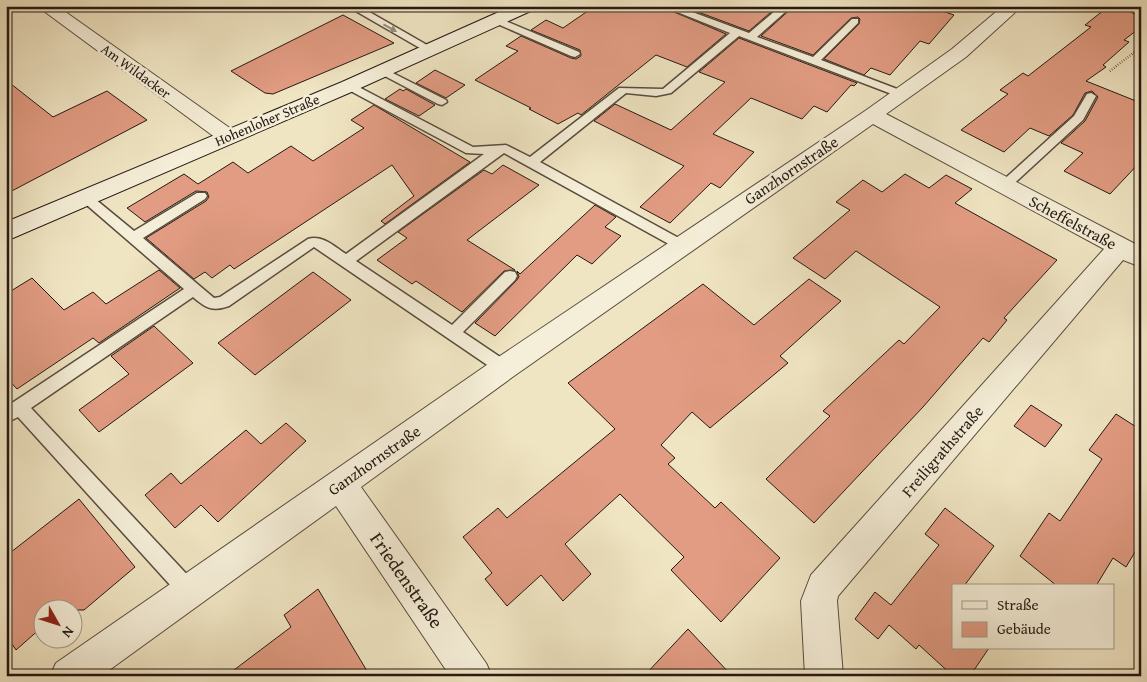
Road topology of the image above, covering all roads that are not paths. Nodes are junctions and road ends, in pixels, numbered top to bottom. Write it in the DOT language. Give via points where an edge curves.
graph roads {
  1 [pos="45,6"];
  2 [pos="352,6"];
  3 [pos="527,6"];
  4 [pos="667,6"];
  5 [pos="787,6"];
  6 [pos="1014,6"];
  7 [pos="496,20"];
  8 [pos="855,21"];
  9 [pos="738,32"];
  10 [pos="751,37"];
  11 [pos="429,50"];
  12 [pos="575,54"];
  13 [pos="814,62"];
  14 [pos="383,71"];
  15 [pos="349,86"];
  16 [pos="901,94"];
  17 [pos="1091,96"];
  18 [pos="442,102"];
  19 [pos="872,115"];
  20 [pos="227,136"];
  21 [pos="499,149"];
  22 [pos="531,163"];
  23 [pos="1004,186"];
  24 [pos="202,196"];
  25 [pos="85,197"];
  26 [pos="6,232"];
  27 [pos="133,238"];
  28 [pos="681,245"];
  29 [pos="1131,252"];
  30 [pos="346,261"];
  31 [pos="510,276"];
  32 [pos="194,289"];
  33 [pos="453,333"];
  34 [pos="504,368"];
  35 [pos="13,412"];
  36 [pos="340,484"];
  37 [pos="188,590"];
  38 [pos="69,676"];
  39 [pos="473,676"];
  40 [pos="824,676"];
  1 -- 20 [label="street, Am Wildacker"];
  2 -- 11 [label="lane, one-way"];
  3 -- 7 [label="street, Hohenloher Straße"];
  4 -- 9 [label="lane"];
  5 -- 10 [label="lane"];
  6 -- 16 [label="street, Ganzhornstraße"];
  7 -- 11 [label="street, Hohenloher Straße"];
  7 -- 12 [label="lane"];
  8 -- 13 [label="lane"];
  9 -- 10 [label="lane"];
  9 -- 22 [label="lane" via="667,91 623,90"];
  10 -- 13 [label="lane"];
  11 -- 14 [label="street, Hohenloher Straße"];
  13 -- 16 [label="lane"];
  14 -- 15 [label="street, Hohenloher Straße"];
  14 -- 18 [label="lane"];
  15 -- 20 [label="street, Hohenloher Straße"];
  15 -- 21 [label="lane" via="470,150"];
  16 -- 19 [label="street, Ganzhornstraße"];
  17 -- 23 [label="lane, Scheffelstraße" via="1079,118"];
  19 -- 23 [label="street, Scheffelstraße"];
  19 -- 28 [label="street, Ganzhornstraße"];
  20 -- 25 [label="street, Hohenloher Straße"];
  21 -- 22 [label="lane" via="506,149"];
  21 -- 30 [label="lane"];
  22 -- 28 [label="lane"];
  23 -- 29 [label="street, Scheffelstraße"];
  24 -- 27 [label="lane"];
  25 -- 26 [label="street, Hohenloher Straße"];
  25 -- 27 [label="lane"];
  27 -- 32 [label="lane"];
  28 -- 34 [label="street, Ganzhornstraße"];
  29 -- 40 [label="street, Freiligrathstraße" via="823,587 819,601"];
  30 -- 32 [label="lane" via="313,242 224,302 209,302"];
  30 -- 33 [label="lane"];
  31 -- 33 [label="lane"];
  32 -- 35 [label="lane"];
  33 -- 34 [label="lane"];
  34 -- 36 [label="street, Ganzhornstraße"];
  35 -- 37 [label="lane"];
  36 -- 37 [label="street, Ganzhornstraße"];
  36 -- 39 [label="street, Friedenstraße"];
  37 -- 38 [label="street, Ganzhornstraße"];
}
